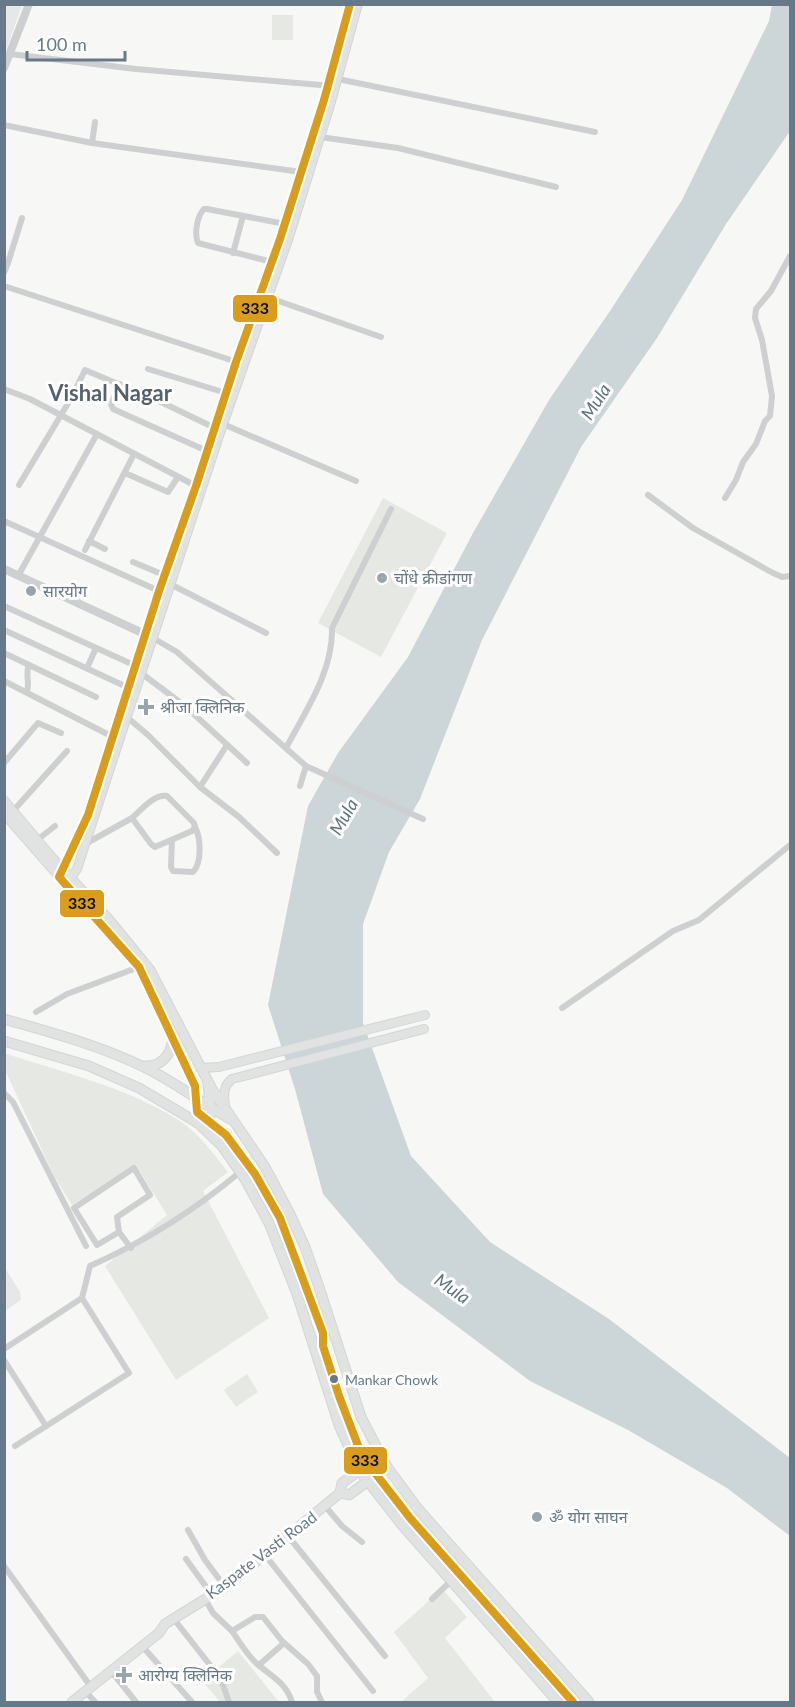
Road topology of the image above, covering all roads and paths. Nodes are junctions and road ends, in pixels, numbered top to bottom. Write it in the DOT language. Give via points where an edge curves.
graph roads {
  1 [pos="28,4"];
  2 [pos="350,4"];
  3 [pos="358,4"];
  4 [pos="10,54"];
  5 [pos="4,68"];
  6 [pos="333,84"];
  7 [pos="95,122"];
  8 [pos="4,125"];
  9 [pos="595,132"];
  10 [pos="320,137"];
  11 [pos="92,143"];
  12 [pos="301,172"];
  13 [pos="556,187"];
  14 [pos="243,216"];
  15 [pos="22,218"];
  16 [pos="285,224"];
  17 [pos="233,253"];
  18 [pos="790,256"];
  19 [pos="6,262"];
  20 [pos="272,262"];
  21 [pos="4,273"];
  22 [pos="4,286"];
  23 [pos="267,297"];
  24 [pos="381,337"];
  25 [pos="239,363"];
  26 [pos="148,369"];
  27 [pos="120,384"];
  28 [pos="4,389"];
  29 [pos="226,393"];
  30 [pos="61,414"];
  31 [pos="219,426"];
  32 [pos="97,434"];
  33 [pos="207,451"];
  34 [pos="134,454"];
  35 [pos="125,473"];
  36 [pos="178,477"];
  37 [pos="356,481"];
  38 [pos="19,485"];
  39 [pos="196,486"];
  40 [pos="648,495"];
  41 [pos="725,498"];
  42 [pos="391,509"];
  43 [pos="4,521"];
  44 [pos="39,537"];
  45 [pos="89,541"];
  46 [pos="105,549"];
  47 [pos="85,550"];
  48 [pos="133,562"];
  49 [pos="4,569"];
  50 [pos="164,575"];
  51 [pos="18,576"];
  52 [pos="790,576"];
  53 [pos="170,584"];
  54 [pos="159,591"];
  55 [pos="4,606"];
  56 [pos="4,630"];
  57 [pos="266,633"];
  58 [pos="149,636"];
  59 [pos="96,648"];
  60 [pos="4,653"];
  61 [pos="29,665"];
  62 [pos="87,668"];
  63 [pos="139,670"];
  64 [pos="4,681"];
  65 [pos="129,688"];
  66 [pos="27,691"];
  67 [pos="96,697"];
  68 [pos="128,718"];
  69 [pos="61,733"];
  70 [pos="113,737"];
  71 [pos="227,745"];
  72 [pos="286,748"];
  73 [pos="67,751"];
  74 [pos="4,763"];
  75 [pos="247,763"];
  76 [pos="306,766"];
  77 [pos="300,786"];
  78 [pos="200,787"];
  79 [pos="4,801"];
  80 [pos="9,812"];
  81 [pos="132,818"];
  82 [pos="423,819"];
  83 [pos="55,826"];
  84 [pos="195,827"];
  85 [pos="37,840"];
  86 [pos="172,840"];
  87 [pos="85,844"];
  88 [pos="790,845"];
  89 [pos="277,853"];
  90 [pos="65,876"];
  91 [pos="139,967"];
  92 [pos="562,1008"];
  93 [pos="36,1012"];
  94 [pos="425,1015"];
  95 [pos="4,1019"];
  96 [pos="424,1029"];
  97 [pos="173,1039"];
  98 [pos="4,1041"];
  99 [pos="142,1066"];
  100 [pos="201,1068"];
  101 [pos="208,1081"];
  102 [pos="4,1094"];
  103 [pos="196,1098"];
  104 [pos="209,1107"];
  105 [pos="225,1108"];
  106 [pos="232,1120"];
  107 [pos="198,1123"];
  108 [pos="207,1131"];
  109 [pos="240,1172"];
  110 [pos="119,1232"];
  111 [pos="86,1246"];
  112 [pos="131,1248"];
  113 [pos="82,1298"];
  114 [pos="4,1349"];
  115 [pos="4,1360"];
  116 [pos="46,1426"];
  117 [pos="15,1446"];
  118 [pos="380,1456"];
  119 [pos="387,1467"];
  120 [pos="359,1470"];
  121 [pos="368,1482"];
  122 [pos="340,1493"];
  123 [pos="325,1506"];
  124 [pos="189,1530"];
  125 [pos="288,1536"];
  126 [pos="362,1542"];
  127 [pos="264,1555"];
  128 [pos="186,1558"];
  129 [pos="4,1566"];
  130 [pos="452,1580"];
  131 [pos="225,1587"];
  132 [pos="209,1597"];
  133 [pos="432,1599"];
  134 [pos="173,1618"];
  135 [pos="232,1631"];
  136 [pos="284,1643"];
  137 [pos="142,1646"];
  138 [pos="385,1656"];
  139 [pos="259,1665"];
  140 [pos="111,1671"];
  141 [pos="88,1690"];
  142 [pos="373,1690"];
  143 [pos="72,1702"];
  144 [pos="95,1702"];
  145 [pos="136,1702"];
  146 [pos="192,1702"];
  147 [pos="229,1702"];
  148 [pos="292,1702"];
  149 [pos="322,1702"];
  150 [pos="558,1702"];
  151 [pos="589,1702"];
  1 -- 4 [label="street"];
  2 -- 6 [label="main road"];
  3 -- 6 [label="main road"];
  4 -- 5 [label="street"];
  4 -- 6 [label="street" via="136,69"];
  6 -- 9 [label="street"];
  6 -- 10 [label="main road"];
  6 -- 12 [label="main road"];
  7 -- 11 [label="street"];
  8 -- 11 [label="street"];
  10 -- 13 [label="street" via="398,148"];
  10 -- 23 [label="main road"];
  11 -- 12 [label="street"];
  12 -- 16 [label="main road"];
  14 -- 16 [label="street"];
  14 -- 17 [label="street"];
  14 -- 17 [label="street" via="207,209 200,214 195,236 198,243"];
  15 -- 19 [label="street"];
  16 -- 20 [label="main road"];
  17 -- 20 [label="street"];
  18 -- 41 [label="street" via="756,309 772,396 770,416"];
  19 -- 21 [label="street"];
  20 -- 25 [label="main road"];
  22 -- 25 [label="street"];
  23 -- 24 [label="street"];
  23 -- 25 [label="main road"];
  25 -- 29 [label="main road"];
  25 -- 31 [label="main road"];
  26 -- 29 [label="street"];
  27 -- 30 [label="street" via="85,370"];
  27 -- 31 [label="street"];
  27 -- 33 [label="street" via="111,404 113,409"];
  28 -- 30 [label="street"];
  29 -- 31 [label="main road"];
  30 -- 32 [label="street"];
  30 -- 38 [label="street"];
  31 -- 33 [label="main road"];
  31 -- 37 [label="street"];
  31 -- 53 [label="main road"];
  32 -- 34 [label="street"];
  32 -- 44 [label="street"];
  33 -- 39 [label="main road"];
  34 -- 35 [label="street"];
  34 -- 36 [label="street"];
  35 -- 36 [label="street" via="168,492"];
  35 -- 45 [label="street"];
  36 -- 39 [label="street"];
  39 -- 50 [label="main road"];
  40 -- 52 [label="street" via="693,528 771,572"];
  42 -- 72 [label="street" via="332,628 329,662"];
  43 -- 44 [label="street"];
  44 -- 51 [label="street"];
  44 -- 54 [label="street"];
  45 -- 46 [label="street"];
  45 -- 47 [label="street"];
  48 -- 50 [label="street"];
  49 -- 51 [label="street"];
  50 -- 54 [label="main road"];
  51 -- 58 [label="street"];
  53 -- 57 [label="street"];
  53 -- 58 [label="main road"];
  54 -- 58 [label="main road"];
  55 -- 59 [label="street"];
  56 -- 62 [label="street"];
  58 -- 63 [label="main road"];
  58 -- 72 [label="street" via="177,652"];
  59 -- 62 [label="street"];
  59 -- 63 [label="street"];
  60 -- 61 [label="street"];
  61 -- 66 [label="street"];
  61 -- 67 [label="street"];
  62 -- 65 [label="street"];
  63 -- 65 [label="main road"];
  63 -- 68 [label="main road"];
  63 -- 71 [label="street"];
  64 -- 66 [label="street"];
  65 -- 70 [label="main road"];
  66 -- 70 [label="street"];
  68 -- 78 [label="street"];
  68 -- 87 [label="main road"];
  69 -- 74 [label="street" via="38,723"];
  70 -- 90 [label="main road"];
  71 -- 75 [label="street"];
  71 -- 78 [label="street"];
  72 -- 76 [label="street"];
  73 -- 80 [label="street"];
  76 -- 77 [label="street"];
  76 -- 82 [label="street"];
  78 -- 89 [label="street"];
  79 -- 80 [label="main road"];
  80 -- 85 [label="main road"];
  80 -- 90 [label="main road"];
  81 -- 84 [label="street" via="162,795"];
  81 -- 86 [label="street" via="155,847"];
  81 -- 87 [label="street"];
  83 -- 85 [label="street"];
  84 -- 86 [label="street"];
  84 -- 86 [label="street" via="199,845 194,872 173,870"];
  85 -- 90 [label="main road"];
  87 -- 90 [label="main road" via="77,869"];
  88 -- 92 [label="street" via="699,920 673,931"];
  90 -- 91 [label="main road"];
  90 -- 100 [label="main road" via="150,970"];
  91 -- 93 [label="street" via="67,994"];
  91 -- 97 [label="main road"];
  94 -- 100 [label="main road" via="219,1067"];
  95 -- 99 [label="main road" via="96,1046"];
  96 -- 105 [label="main road" via="232,1079 223,1092"];
  97 -- 99 [label="main road" via="164,1060"];
  97 -- 103 [label="main road" via="195,1086"];
  98 -- 107 [label="main road" via="89,1066 139,1088"];
  99 -- 103 [label="main road"];
  100 -- 101 [label="main road"];
  101 -- 104 [label="main road"];
  101 -- 105 [label="main road"];
  102 -- 111 [label="street" via="13,1102"];
  103 -- 104 [label="main road"];
  103 -- 107 [label="main road"];
  104 -- 106 [label="main road"];
  104 -- 108 [label="main road" via="211,1121"];
  105 -- 106 [label="main road"];
  106 -- 118 [label="main road" via="265,1167 290,1214 319,1287 361,1417"];
  107 -- 108 [label="main road"];
  108 -- 109 [label="main road"];
  109 -- 112 [label="street"];
  109 -- 120 [label="main road" via="283,1256 337,1418"];
  110 -- 110 [label="street" via="97,1245 74,1208 134,1168 150,1195 117,1217"];
  110 -- 112 [label="street"];
  112 -- 113 [label="street" via="90,1266"];
  113 -- 114 [label="street"];
  113 -- 116 [label="street" via="129,1373"];
  115 -- 116 [label="street"];
  116 -- 117 [label="street"];
  118 -- 119 [label="main road"];
  118 -- 120 [label="main road, Kaspate Vasti Road"];
  119 -- 121 [label="main road"];
  119 -- 151 [label="main road" via="419,1510"];
  120 -- 121 [label="main road"];
  120 -- 122 [label="main road, Kaspate Vasti Road" via="342,1483"];
  121 -- 122 [label="main road" via="349,1495"];
  121 -- 130 [label="main road"];
  122 -- 123 [label="main road, Kaspate Vasti Road"];
  123 -- 125 [label="main road, Kaspate Vasti Road"];
  123 -- 126 [label="street"];
  124 -- 131 [label="street"];
  125 -- 127 [label="main road, Kaspate Vasti Road"];
  125 -- 138 [label="street"];
  127 -- 131 [label="main road, Kaspate Vasti Road"];
  127 -- 142 [label="street"];
  128 -- 132 [label="street"];
  129 -- 141 [label="street"];
  130 -- 133 [label="street"];
  130 -- 150 [label="main road"];
  131 -- 132 [label="main road, Kaspate Vasti Road"];
  132 -- 134 [label="main road, Kaspate Vasti Road"];
  132 -- 135 [label="street" via="214,1614"];
  134 -- 137 [label="main road, Kaspate Vasti Road"];
  134 -- 147 [label="street" via="221,1679"];
  135 -- 136 [label="street" via="259,1616"];
  135 -- 139 [label="street"];
  136 -- 139 [label="street"];
  136 -- 149 [label="street" via="309,1664"];
  137 -- 140 [label="main road, Kaspate Vasti Road"];
  137 -- 146 [label="street"];
  139 -- 148 [label="street" via="286,1688"];
  140 -- 141 [label="main road, Kaspate Vasti Road"];
  140 -- 145 [label="street"];
  141 -- 143 [label="main road, Kaspate Vasti Road"];
  141 -- 144 [label="street"];
}
